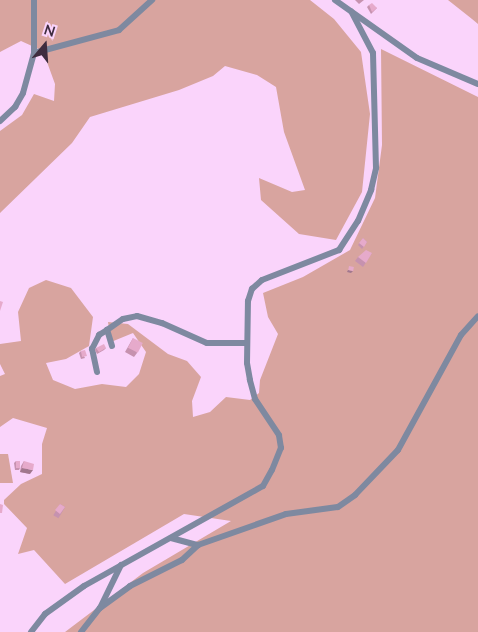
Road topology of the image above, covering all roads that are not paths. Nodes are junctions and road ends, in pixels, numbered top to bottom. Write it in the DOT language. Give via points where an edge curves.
graph roads {
  1 [pos="34,0"];
  2 [pos="152,0"];
  3 [pos="335,0"];
  4 [pos="351,11"];
  5 [pos="34,53"];
  6 [pos="478,84"];
  7 [pos="0,121"];
  8 [pos="478,316"];
  9 [pos="107,330"];
  10 [pos="247,343"];
  11 [pos="112,346"];
  12 [pos="97,372"];
  13 [pos="171,538"];
  14 [pos="198,545"];
  15 [pos="122,565"];
  16 [pos="100,608"];
  17 [pos="31,632"];
  18 [pos="81,632"];
  1 -- 5 [label="street"];
  2 -- 5 [label="street" via="119,30"];
  3 -- 4 [label="street"];
  4 -- 6 [label="street" via="417,58"];
  4 -- 10 [label="street" via="373,53 376,168 371,190 358,221 339,250 262,280 252,288 248,301"];
  5 -- 7 [label="street" via="23,93 15,107"];
  8 -- 14 [label="street" via="461,334 398,450 355,495 338,507 286,514"];
  9 -- 10 [label="street" via="123,319 137,316 162,322 207,343"];
  9 -- 11 [label="street"];
  9 -- 12 [label="street" via="99,335 92,349"];
  10 -- 13 [label="street" via="250,380 256,399 279,435 278,455 263,486"];
  13 -- 14 [label="street"];
  13 -- 15 [label="street"];
  14 -- 16 [label="street" via="182,560 130,586"];
  15 -- 16 [label="street"];
  15 -- 17 [label="street" via="45,614"];
  16 -- 18 [label="street"];
}
